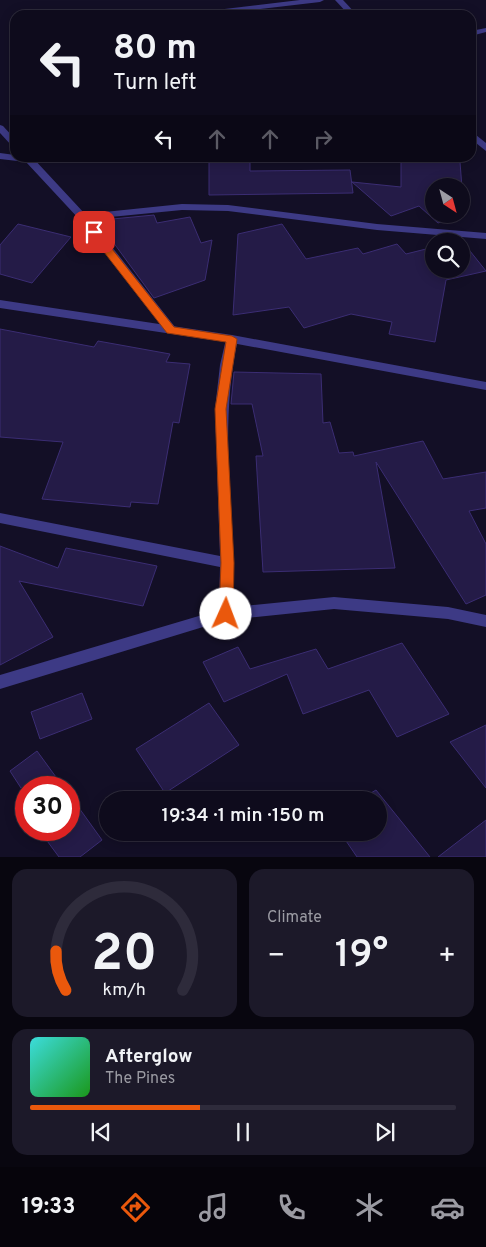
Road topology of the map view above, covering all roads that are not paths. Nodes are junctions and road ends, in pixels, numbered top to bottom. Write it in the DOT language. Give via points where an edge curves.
graph roads {
  1 [pos="320,0"];
  2 [pos="339,0"];
  3 [pos="234,10"];
  4 [pos="348,10"];
  5 [pos="0,128"];
  6 [pos="10,139"];
  7 [pos="476,139"];
  8 [pos="486,148"];
  9 [pos="32,162"];
  10 [pos="83,218"];
  11 [pos="486,236"];
  12 [pos="0,304"];
  13 [pos="171,330"];
  14 [pos="232,339"];
  15 [pos="486,386"];
  16 [pos="0,518"];
  17 [pos="227,563"];
  18 [pos="226,614"];
  19 [pos="486,621"];
  20 [pos="0,682"];
  1 -- 3 [label="street"];
  2 -- 4 [label="street"];
  5 -- 6 [label="street"];
  7 -- 8 [label="street"];
  9 -- 10 [label="street"];
  10 -- 11 [label="street" via="182,207 228,208 377,227"];
  10 -- 13 [label="street"];
  12 -- 13 [label="street"];
  13 -- 14 [label="street"];
  14 -- 15 [label="street"];
  14 -- 17 [label="street" via="220,409"];
  16 -- 17 [label="street"];
  17 -- 18 [label="street"];
  18 -- 19 [label="street" via="334,603 448,613"];
  18 -- 20 [label="street"];
}
